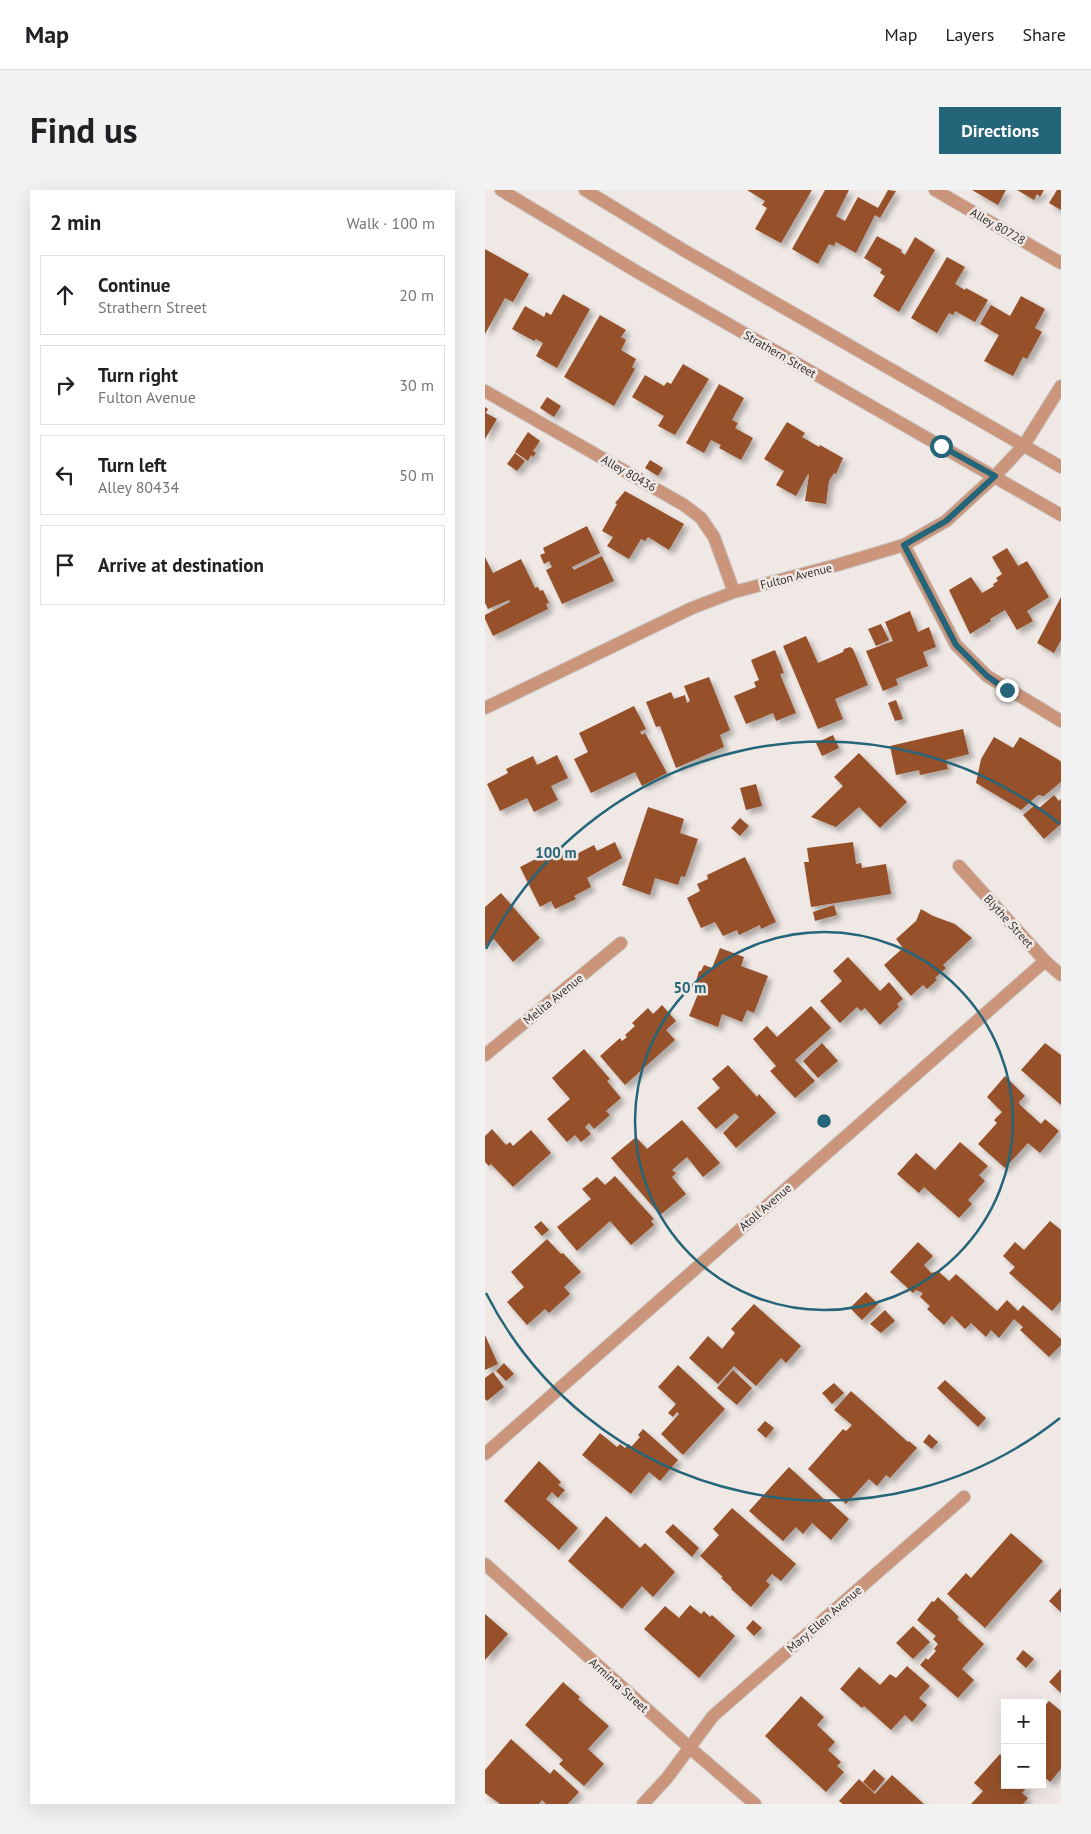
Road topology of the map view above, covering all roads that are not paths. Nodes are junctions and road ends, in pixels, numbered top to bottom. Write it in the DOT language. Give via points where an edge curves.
graph roads {
  1 [pos="501,190"];
  2 [pos="585,190"];
  3 [pos="935,190"];
  4 [pos="1061,263"];
  5 [pos="1061,386"];
  6 [pos="485,391"];
  7 [pos="1024,445"];
  8 [pos="1061,467"];
  9 [pos="995,476"];
  10 [pos="1061,515"];
  11 [pos="904,545"];
  12 [pos="734,592"];
  13 [pos="485,708"];
  14 [pos="1061,721"];
  15 [pos="959,866"];
  16 [pos="621,943"];
  17 [pos="1045,960"];
  18 [pos="1061,975"];
  19 [pos="485,1055"];
  20 [pos="485,1454"];
  21 [pos="965,1497"];
  22 [pos="485,1564"];
  23 [pos="689,1748"];
  24 [pos="643,1804"];
  25 [pos="755,1804"];
  1 -- 9 [label="street, Strathern Street" via="639,273"];
  2 -- 7 [label="street" via="685,251"];
  3 -- 4 [label="street, Alley 80728"];
  5 -- 7 [label="street, Fulton Avenue"];
  6 -- 12 [label="street, Alley 80436" via="684,505 701,518 713,537"];
  7 -- 8 [label="street"];
  7 -- 9 [label="street, Fulton Avenue"];
  9 -- 10 [label="street, Strathern Street"];
  9 -- 11 [label="street, Fulton Avenue" via="946,521"];
  11 -- 12 [label="street, Fulton Avenue"];
  11 -- 14 [label="street" via="956,645 987,676"];
  12 -- 13 [label="street, Fulton Avenue" via="692,608"];
  15 -- 17 [label="street, Blythe Street"];
  16 -- 19 [label="street, Melita Avenue"];
  17 -- 18 [label="street, Blythe Street"];
  17 -- 20 [label="street, Atoll Avenue"];
  21 -- 23 [label="street, Mary Ellen Avenue" via="713,1716"];
  22 -- 23 [label="street, Arminta Street"];
  23 -- 24 [label="street, Mary Ellen Avenue"];
  23 -- 25 [label="street, Arminta Street"];
}
